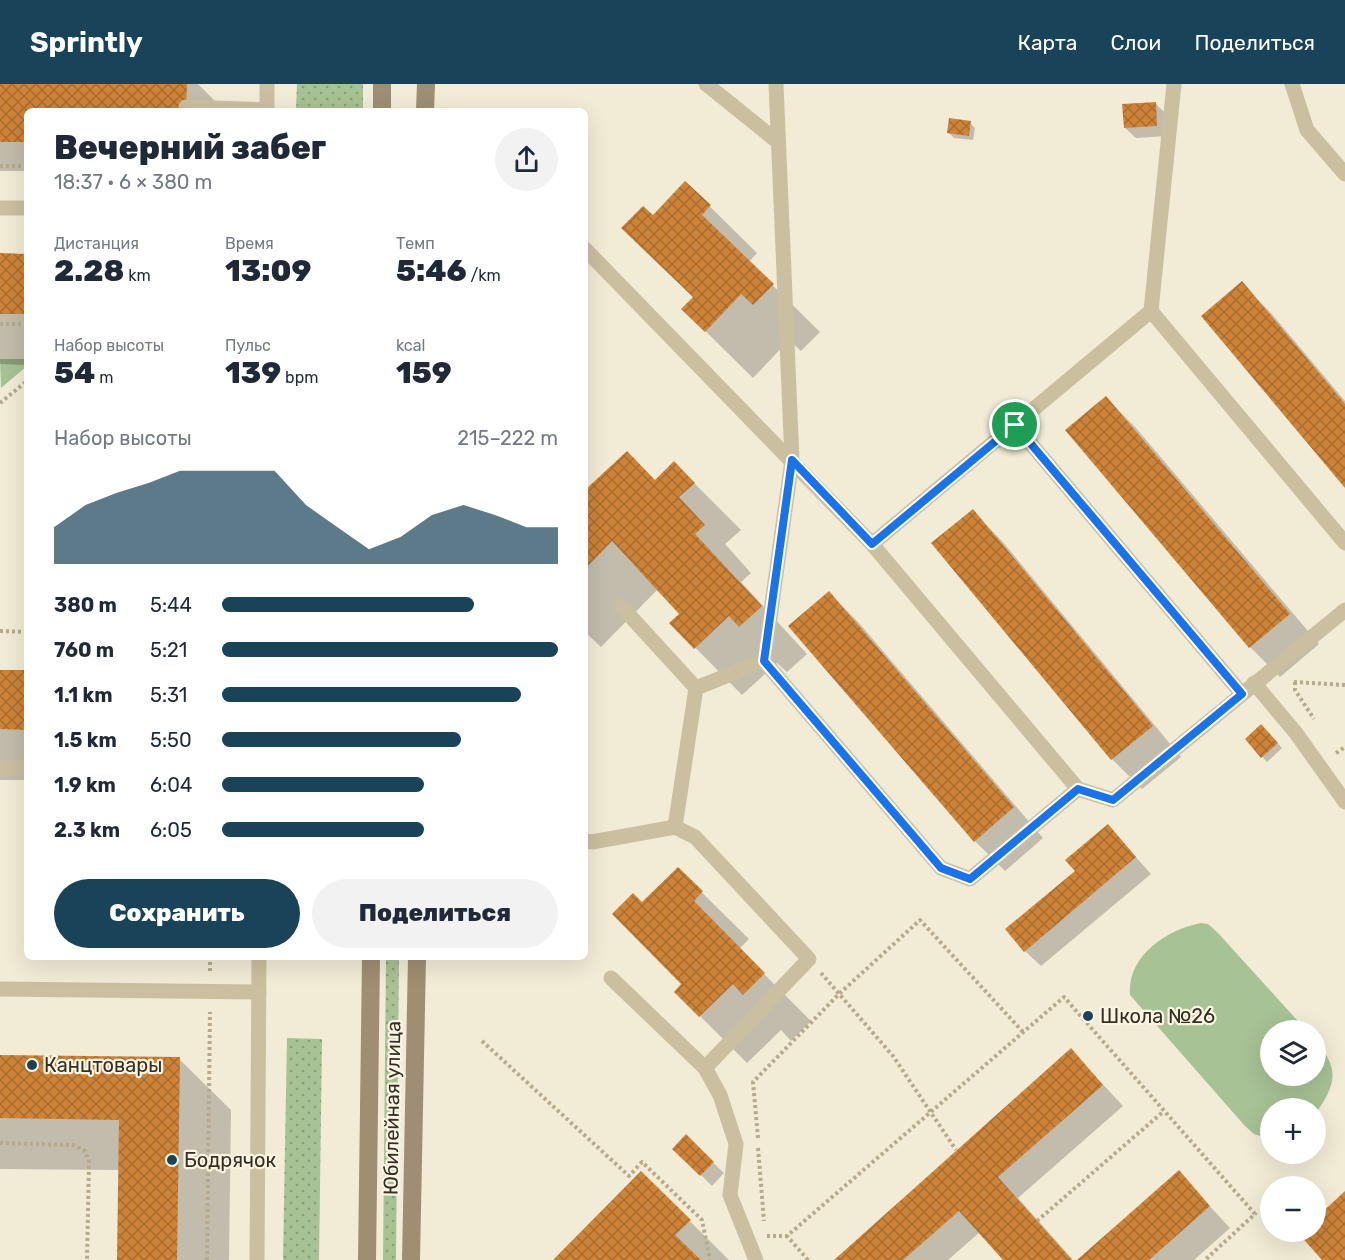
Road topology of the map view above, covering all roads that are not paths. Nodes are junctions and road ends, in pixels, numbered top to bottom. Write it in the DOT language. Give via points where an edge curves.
graph roads {
  1 [pos="267,84"];
  2 [pos="382,84"];
  3 [pos="426,84"];
  4 [pos="706,84"];
  5 [pos="776,84"];
  6 [pos="1174,84"];
  7 [pos="1292,84"];
  8 [pos="186,107"];
  9 [pos="213,108"];
  10 [pos="267,108"];
  11 [pos="382,108"];
  12 [pos="425,108"];
  13 [pos="778,142"];
  14 [pos="1345,174"];
  15 [pos="0,208"];
  16 [pos="24,208"];
  17 [pos="588,252"];
  18 [pos="1150,311"];
  19 [pos="1015,425"];
  20 [pos="792,460"];
  21 [pos="1345,543"];
  22 [pos="872,544"];
  23 [pos="621,606"];
  24 [pos="1345,610"];
  25 [pos="764,661"];
  26 [pos="1254,683"];
  27 [pos="696,688"];
  28 [pos="1242,694"];
  29 [pos="0,768"];
  30 [pos="24,768"];
  31 [pos="1078,789"];
  32 [pos="1345,802"];
  33 [pos="675,827"];
  34 [pos="588,841"];
  35 [pos="260,960"];
  36 [pos="371,960"];
  37 [pos="417,960"];
  38 [pos="611,978"];
  39 [pos="0,989"];
  40 [pos="259,992"];
  41 [pos="705,1068"];
  42 [pos="257,1260"];
  43 [pos="367,1260"];
  44 [pos="411,1260"];
  45 [pos="756,1260"];
  1 -- 10 [label="lane"];
  2 -- 11 [label="main road"];
  3 -- 12 [label="main road"];
  4 -- 13 [label="lane"];
  5 -- 13 [label="lane"];
  6 -- 18 [label="lane"];
  7 -- 14 [label="lane" via="1307,130"];
  8 -- 9 [label="lane"];
  13 -- 20 [label="lane"];
  15 -- 16 [label="lane"];
  17 -- 20 [label="lane"];
  18 -- 19 [label="lane"];
  18 -- 21 [label="lane"];
  19 -- 22 [label="lane"];
  19 -- 28 [label="lane"];
  20 -- 22 [label="lane"];
  20 -- 25 [label="lane"];
  22 -- 31 [label="lane"];
  23 -- 27 [label="lane"];
  24 -- 26 [label="lane"];
  25 -- 27 [label="lane"];
  25 -- 31 [label="lane" via="941,868 970,879"];
  26 -- 28 [label="lane"];
  26 -- 32 [label="lane"];
  27 -- 33 [label="lane"];
  28 -- 31 [label="lane" via="1113,800"];
  29 -- 30 [label="lane"];
  33 -- 34 [label="lane"];
  33 -- 41 [label="lane" via="695,837 809,959"];
  35 -- 40 [label="lane"];
  36 -- 43 [label="main road, Юбилейная улица"];
  37 -- 44 [label="main road, Юбилейная улица"];
  38 -- 41 [label="lane"];
  39 -- 40 [label="lane"];
  40 -- 42 [label="lane"];
  41 -- 45 [label="lane" via="720,1095 736,1144 730,1195"];
}
